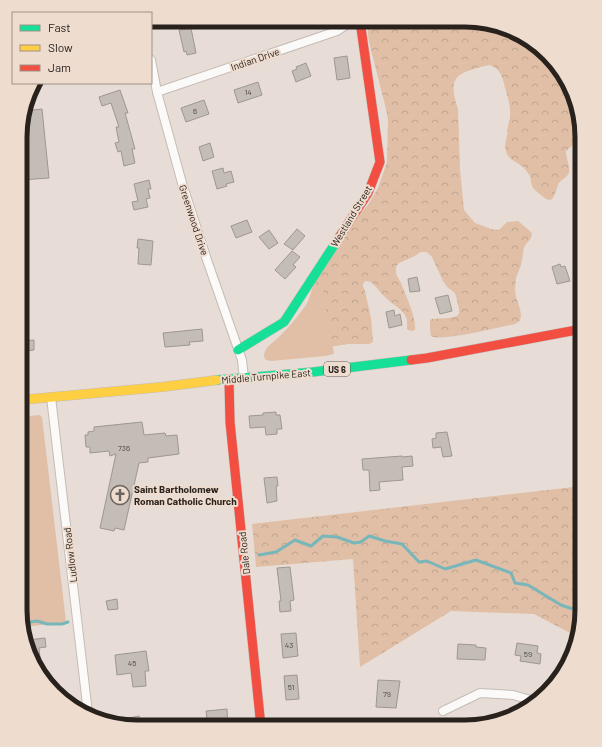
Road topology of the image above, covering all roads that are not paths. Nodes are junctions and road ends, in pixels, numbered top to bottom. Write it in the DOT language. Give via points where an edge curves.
graph roads {
  1 [pos="343,27"];
  2 [pos="361,27"];
  3 [pos="152,65"];
  4 [pos="157,92"];
  5 [pos="575,330"];
  6 [pos="238,350"];
  7 [pos="244,378"];
  8 [pos="229,379"];
  9 [pos="51,398"];
  10 [pos="27,400"];
  11 [pos="529,700"];
  12 [pos="87,709"];
  13 [pos="443,711"];
  14 [pos="260,720"];
  1 -- 4 [label="street, Indian Drive"];
  2 -- 6 [label="street, Westland Street" via="380,162 368,193 284,322"];
  3 -- 4 [label="street, Greenwood Drive"];
  4 -- 6 [label="street, Greenwood Drive" via="182,183"];
  5 -- 7 [label="street, Middle Turnpike East / US 6" via="427,358"];
  6 -- 7 [label="street, Greenwood Drive"];
  7 -- 8 [label="street, Middle Turnpike East / US 6"];
  8 -- 9 [label="street, Middle Turnpike East / US 6"];
  8 -- 14 [label="street, Dale Road" via="230,422"];
  9 -- 10 [label="street, Middle Turnpike East / US 6"];
  9 -- 12 [label="street, Ludlow Road"];
  11 -- 13 [label="street" via="513,695 480,693"];
}
